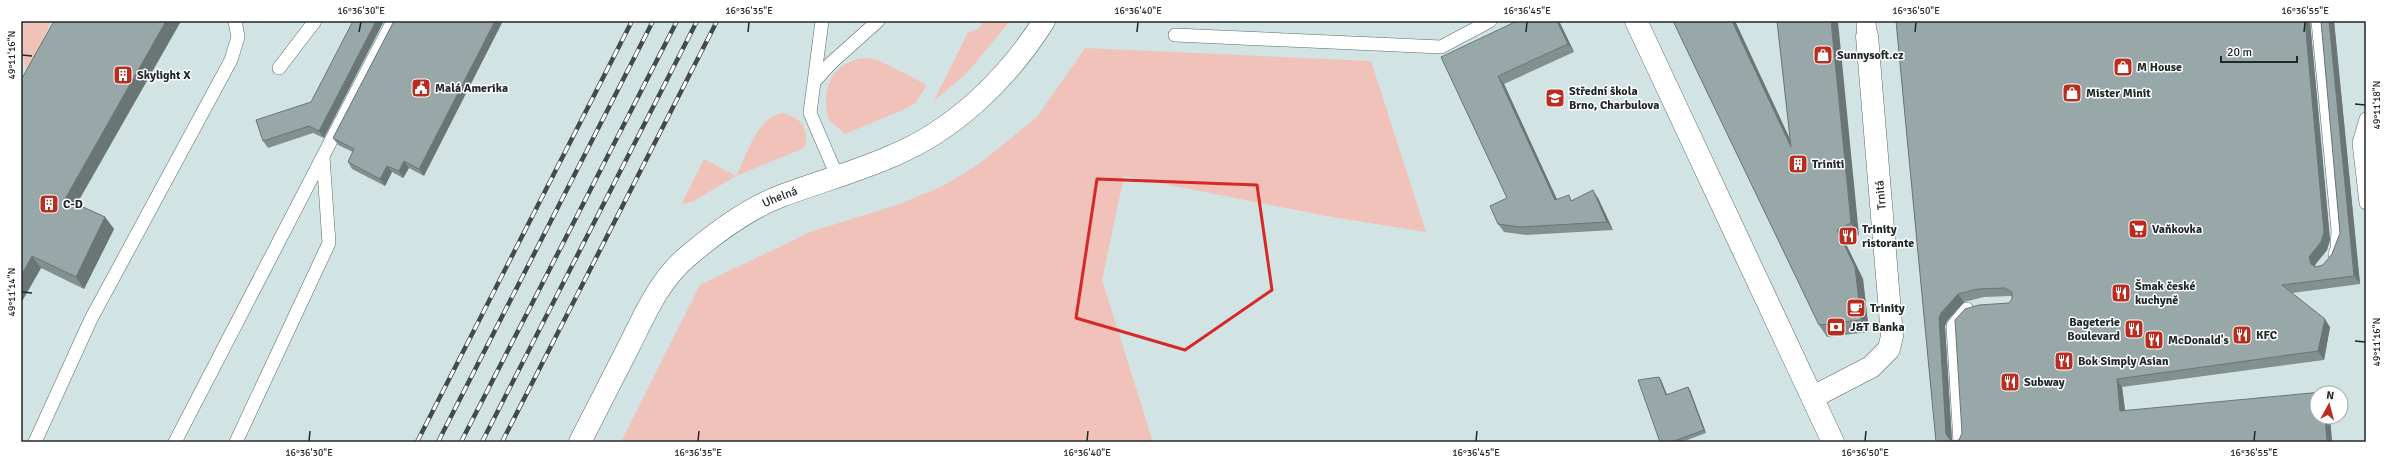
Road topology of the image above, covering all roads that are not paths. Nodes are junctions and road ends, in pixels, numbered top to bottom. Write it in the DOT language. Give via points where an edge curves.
graph roads {
  1 [pos="235,21"];
  2 [pos="315,21"];
  3 [pos="393,21"];
  4 [pos="822,21"];
  5 [pos="878,21"];
  6 [pos="1044,21"];
  7 [pos="1490,21"];
  8 [pos="1636,21"];
  9 [pos="2318,21"];
  10 [pos="1867,29"];
  11 [pos="1174,35"];
  12 [pos="279,68"];
  13 [pos="814,82"];
  14 [pos="2366,119"];
  15 [pos="323,157"];
  16 [pos="837,176"];
  17 [pos="2366,203"];
  18 [pos="2328,263"];
  19 [pos="1978,307"];
  20 [pos="1813,397"];
  21 [pos="35,442"];
  22 [pos="175,442"];
  23 [pos="236,442"];
  24 [pos="580,442"];
  25 [pos="1833,442"];
  26 [pos="1960,442"];
  1 -- 21 [label="lane" via="238,37 231,60 91,320"];
  2 -- 12 [label="lane"];
  3 -- 15 [label="lane"];
  4 -- 13 [label="lane"];
  5 -- 13 [label="lane" via="831,63"];
  6 -- 16 [label="street, Uhelná" via="1014,64 980,98 944,128 892,156"];
  7 -- 11 [label="lane" via="1440,47"];
  8 -- 20 [label="street"];
  9 -- 18 [label="lane" via="2338,240 2337,249"];
  10 -- 20 [label="street, Trnitá" via="1892,336 1889,349 1871,367"];
  13 -- 16 [label="lane" via="810,113"];
  14 -- 17 [label="lane" via="2359,143"];
  15 -- 22 [label="lane"];
  15 -- 23 [label="lane" via="329,243"];
  16 -- 24 [label="street, Uhelná" via="780,196 748,213 687,257 668,277 652,301"];
  19 -- 26 [label="lane" via="1966,310 1953,326"];
  20 -- 25 [label="street"];
}
